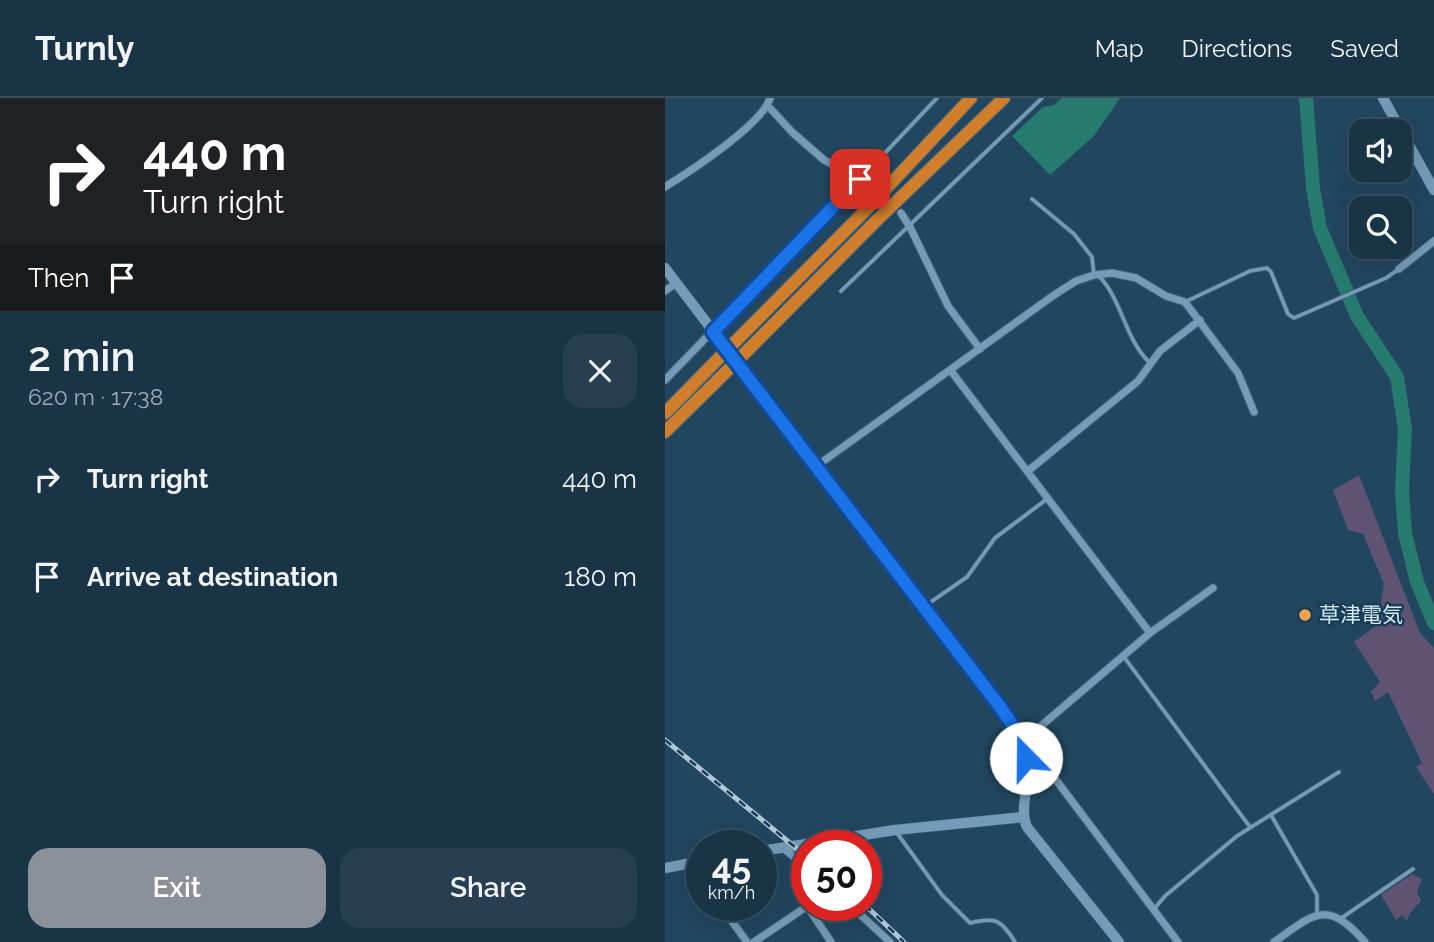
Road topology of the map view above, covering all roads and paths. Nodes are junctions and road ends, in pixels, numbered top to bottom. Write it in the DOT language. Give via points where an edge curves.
graph roads {
  1 [pos="937,98"];
  2 [pos="971,98"];
  3 [pos="1004,98"];
  4 [pos="1042,98"];
  5 [pos="1384,98"];
  6 [pos="769,102"];
  7 [pos="863,176"];
  8 [pos="876,184"];
  9 [pos="665,187"];
  10 [pos="1434,190"];
  11 [pos="1033,199"];
  12 [pos="901,213"];
  13 [pos="910,227"];
  14 [pos="1434,241"];
  15 [pos="665,268"];
  16 [pos="1399,269"];
  17 [pos="1095,275"];
  18 [pos="676,282"];
  19 [pos="665,291"];
  20 [pos="841,291"];
  21 [pos="1185,302"];
  22 [pos="1200,320"];
  23 [pos="713,332"];
  24 [pos="980,349"];
  25 [pos="1151,364"];
  26 [pos="951,371"];
  27 [pos="665,380"];
  28 [pos="1254,412"];
  29 [pos="665,413"];
  30 [pos="665,432"];
  31 [pos="818,465"];
  32 [pos="1028,471"];
  33 [pos="1048,498"];
  34 [pos="1213,587"];
  35 [pos="923,607"];
  36 [pos="1150,632"];
  37 [pos="1123,656"];
  38 [pos="1021,743"];
  39 [pos="1339,772"];
  40 [pos="1271,815"];
  41 [pos="1024,817"];
  42 [pos="1250,827"];
  43 [pos="895,830"];
  44 [pos="782,847"];
  45 [pos="777,848"];
  46 [pos="791,855"];
  47 [pos="686,864"];
  48 [pos="665,868"];
  49 [pos="1413,869"];
  50 [pos="1154,909"];
  51 [pos="1317,915"];
  52 [pos="791,917"];
  53 [pos="1340,919"];
  54 [pos="732,921"];
  55 [pos="818,921"];
  56 [pos="867,921"];
  57 [pos="747,942"];
  58 [pos="754,942"];
  59 [pos="831,942"];
  60 [pos="890,942"];
  61 [pos="1016,942"];
  62 [pos="1119,942"];
  63 [pos="1178,942"];
  64 [pos="1274,942"];
  65 [pos="1365,942"];
  1 -- 7 [label="lane"];
  2 -- 29 [label="highway, bridge"];
  3 -- 30 [label="highway, bridge"];
  4 -- 13 [label="lane"];
  5 -- 10 [label="main road"];
  6 -- 7 [label="street" via="792,132 824,160"];
  6 -- 9 [label="street" via="740,132"];
  7 -- 8 [label="street"];
  7 -- 23 [label="street"];
  11 -- 17 [label="lane" via="1075,234 1092,257"];
  12 -- 13 [label="street"];
  13 -- 20 [label="lane"];
  13 -- 24 [label="street" via="948,306"];
  14 -- 16 [label="street"];
  15 -- 18 [label="main road"];
  16 -- 21 [label="lane" via="1297,317 1288,314 1267,268 1250,271"];
  17 -- 21 [label="street" via="1124,274"];
  17 -- 24 [label="street" via="1054,295"];
  17 -- 25 [label="lane" via="1108,285"];
  18 -- 19 [label="street"];
  18 -- 23 [label="main road"];
  21 -- 22 [label="street"];
  22 -- 25 [label="street" via="1169,342"];
  22 -- 28 [label="street" via="1238,373"];
  23 -- 27 [label="street"];
  23 -- 31 [label="main road"];
  24 -- 26 [label="street"];
  25 -- 32 [label="street" via="1137,381"];
  26 -- 31 [label="street"];
  26 -- 32 [label="street"];
  31 -- 35 [label="main road"];
  32 -- 33 [label="street"];
  33 -- 35 [label="lane" via="995,538 967,577"];
  33 -- 36 [label="street"];
  34 -- 36 [label="street"];
  35 -- 38 [label="main road" via="1001,708"];
  36 -- 37 [label="street"];
  37 -- 38 [label="street"];
  37 -- 42 [label="lane"];
  38 -- 41 [label="main road" via="1027,767"];
  38 -- 50 [label="street" via="1038,756"];
  39 -- 40 [label="lane"];
  40 -- 42 [label="lane"];
  40 -- 51 [label="lane" via="1317,895"];
  41 -- 43 [label="main road"];
  41 -- 62 [label="main road" via="1030,831"];
  42 -- 50 [label="lane"];
  43 -- 44 [label="main road"];
  43 -- 61 [label="lane" via="942,895 970,923 997,921"];
  44 -- 45 [label="main road"];
  44 -- 46 [label="street"];
  47 -- 48 [label="main road"];
  49 -- 53 [label="lane"];
  50 -- 63 [label="street"];
  51 -- 53 [label="street"];
  51 -- 64 [label="street"];
  52 -- 58 [label="street"];
  53 -- 65 [label="street"];
  54 -- 57 [label="street"];
  55 -- 59 [label="street"];
  56 -- 60 [label="street"];
}
